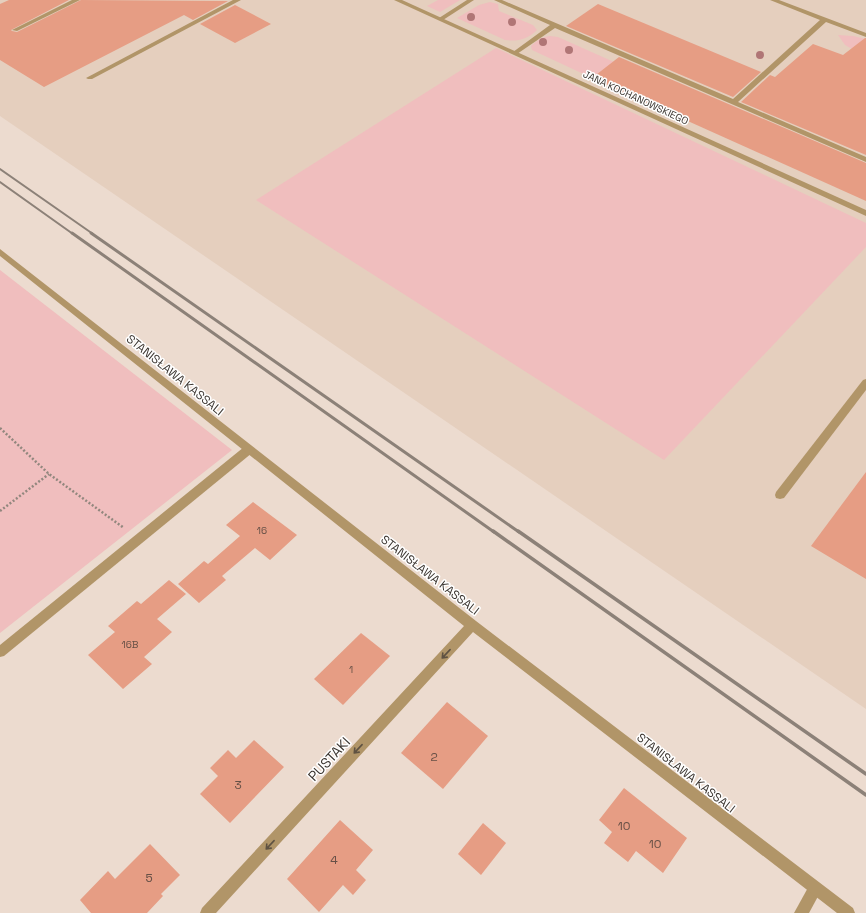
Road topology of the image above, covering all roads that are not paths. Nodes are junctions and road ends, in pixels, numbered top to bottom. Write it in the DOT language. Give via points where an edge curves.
graph roads {
  1 [pos="77,0"];
  2 [pos="238,0"];
  3 [pos="397,0"];
  4 [pos="471,0"];
  5 [pos="497,0"];
  6 [pos="773,0"];
  7 [pos="441,19"];
  8 [pos="825,19"];
  9 [pos="555,25"];
  10 [pos="15,30"];
  11 [pos="866,35"];
  12 [pos="515,53"];
  13 [pos="90,78"];
  14 [pos="733,103"];
  15 [pos="866,160"];
  16 [pos="866,213"];
  17 [pos="0,252"];
  18 [pos="866,383"];
  19 [pos="248,450"];
  20 [pos="780,495"];
  21 [pos="472,625"];
  22 [pos="0,652"];
  23 [pos="815,889"];
  24 [pos="207,913"];
  25 [pos="801,913"];
  26 [pos="848,913"];
  1 -- 10 [label="street"];
  2 -- 13 [label="street"];
  3 -- 7 [label="street, JANA KOCHANOWSKIEGO"];
  4 -- 7 [label="street"];
  5 -- 9 [label="street"];
  6 -- 8 [label="street"];
  7 -- 12 [label="street, JANA KOCHANOWSKIEGO"];
  8 -- 11 [label="street"];
  8 -- 14 [label="street"];
  9 -- 12 [label="street"];
  9 -- 14 [label="street"];
  12 -- 16 [label="street, JANA KOCHANOWSKIEGO"];
  14 -- 15 [label="street"];
  17 -- 19 [label="street, STANISŁAWA KASSALI"];
  18 -- 20 [label="street"];
  19 -- 21 [label="street, STANISŁAWA KASSALI"];
  19 -- 22 [label="street"];
  21 -- 23 [label="street, STANISŁAWA KASSALI"];
  21 -- 24 [label="street, PUSTAKI, one-way"];
  23 -- 25 [label="street"];
  23 -- 26 [label="street, STANISŁAWA KASSALI"];
}
